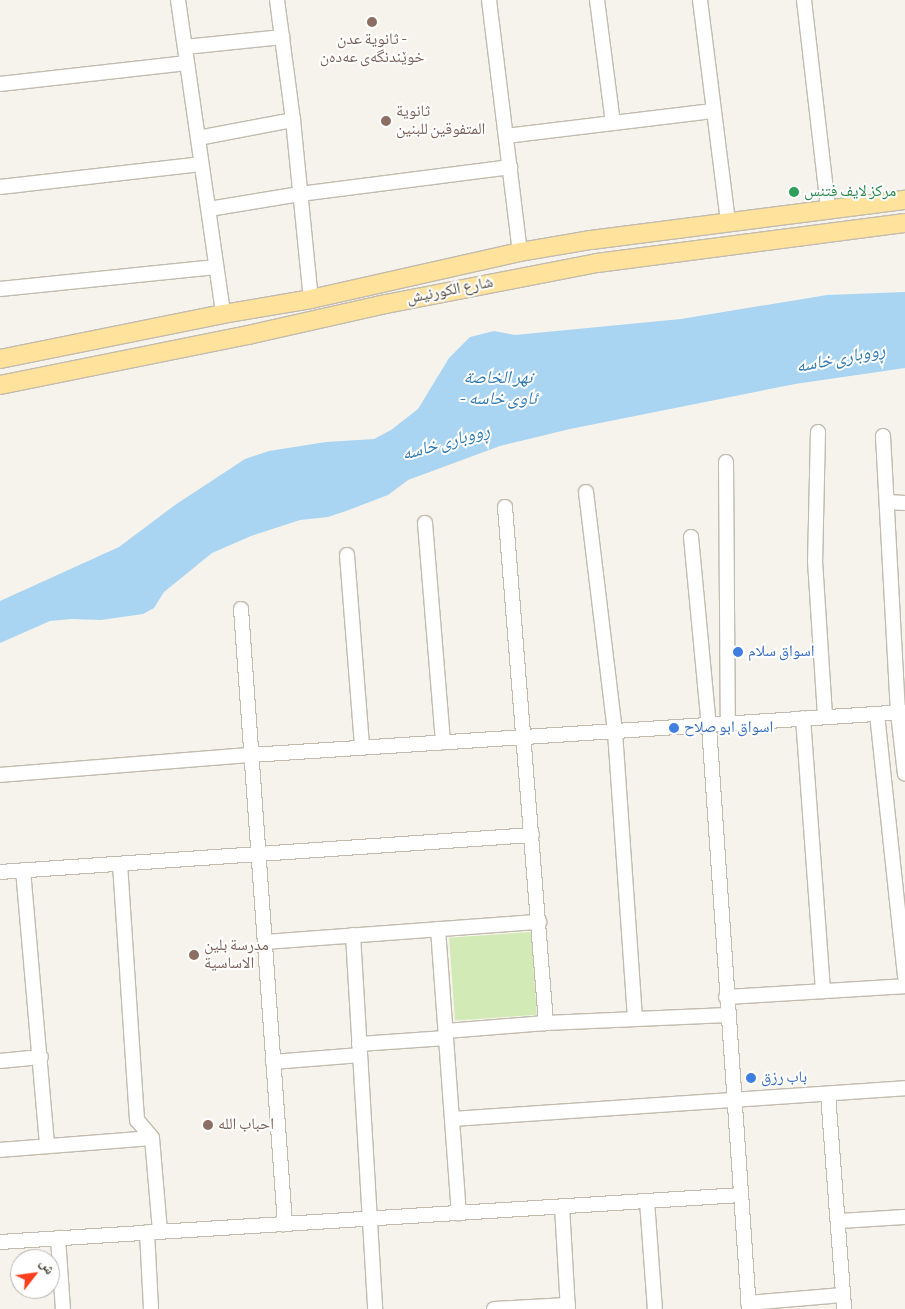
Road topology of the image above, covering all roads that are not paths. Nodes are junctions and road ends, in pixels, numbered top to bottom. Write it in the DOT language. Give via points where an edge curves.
graph roads {
  1 [pos="178,0"];
  2 [pos="277,0"];
  3 [pos="489,0"];
  4 [pos="597,0"];
  5 [pos="700,0"];
  6 [pos="804,0"];
  7 [pos="282,37"];
  8 [pos="184,46"];
  9 [pos="187,63"];
  10 [pos="0,84"];
  11 [pos="714,112"];
  12 [pos="292,120"];
  13 [pos="613,123"];
  14 [pos="506,136"];
  15 [pos="198,138"];
  16 [pos="201,164"];
  17 [pos="510,167"];
  18 [pos="0,187"];
  19 [pos="300,194"];
  20 [pos="905,200"];
  21 [pos="209,209"];
  22 [pos="828,209"];
  23 [pos="728,221"];
  24 [pos="905,223"];
  25 [pos="520,252"];
  26 [pos="216,267"];
  27 [pos="0,289"];
  28 [pos="312,299"];
  29 [pos="223,314"];
  30 [pos="102,339"];
  31 [pos="0,359"];
  32 [pos="108,364"];
  33 [pos="0,385"];
  34 [pos="818,432"];
  35 [pos="883,436"];
  36 [pos="726,462"];
  37 [pos="586,492"];
  38 [pos="887,502"];
  39 [pos="905,503"];
  40 [pos="505,507"];
  41 [pos="425,523"];
  42 [pos="691,537"];
  43 [pos="346,555"];
  44 [pos="241,609"];
  45 [pos="902,712"];
  46 [pos="876,714"];
  47 [pos="825,717"];
  48 [pos="803,718"];
  49 [pos="728,725"];
  50 [pos="709,726"];
  51 [pos="614,732"];
  52 [pos="524,738"];
  53 [pos="443,742"];
  54 [pos="362,747"];
  55 [pos="251,755"];
  56 [pos="905,774"];
  57 [pos="0,775"];
  58 [pos="532,835"];
  59 [pos="259,854"];
  60 [pos="120,864"];
  61 [pos="23,870"];
  62 [pos="0,872"];
  63 [pos="539,922"];
  64 [pos="438,929"];
  65 [pos="353,935"];
  66 [pos="265,942"];
  67 [pos="905,977"];
  68 [pos="905,986"];
  69 [pos="824,991"];
  70 [pos="726,997"];
  71 [pos="728,1015"];
  72 [pos="635,1018"];
  73 [pos="546,1023"];
  74 [pos="446,1034"];
  75 [pos="360,1050"];
  76 [pos="41,1057"];
  77 [pos="0,1061"];
  78 [pos="273,1062"];
  79 [pos="905,1088"];
  80 [pos="828,1094"];
  81 [pos="734,1100"];
  82 [pos="452,1119"];
  83 [pos="152,1138"];
  84 [pos="47,1146"];
  85 [pos="0,1150"];
  86 [pos="740,1195"];
  87 [pos="647,1201"];
  88 [pos="562,1206"];
  89 [pos="459,1213"];
  90 [pos="905,1217"];
  91 [pos="369,1218"];
  92 [pos="839,1221"];
  93 [pos="285,1224"];
  94 [pos="154,1232"];
  95 [pos="58,1238"];
  96 [pos="0,1242"];
  97 [pos="843,1302"];
  98 [pos="748,1306"];
  99 [pos="568,1307"];
  100 [pos="63,1309"];
  101 [pos="151,1309"];
  102 [pos="375,1309"];
  103 [pos="494,1309"];
  104 [pos="655,1309"];
  1 -- 8 [label="street"];
  2 -- 7 [label="street"];
  3 -- 14 [label="street"];
  4 -- 13 [label="street"];
  5 -- 11 [label="street"];
  6 -- 22 [label="street"];
  7 -- 8 [label="street"];
  7 -- 12 [label="street"];
  8 -- 9 [label="street"];
  9 -- 10 [label="street"];
  9 -- 15 [label="street"];
  11 -- 13 [label="street"];
  11 -- 23 [label="street"];
  12 -- 15 [label="street"];
  12 -- 19 [label="street"];
  13 -- 14 [label="street"];
  14 -- 17 [label="street"];
  15 -- 16 [label="street"];
  16 -- 18 [label="street"];
  16 -- 21 [label="street"];
  17 -- 19 [label="street"];
  17 -- 25 [label="street"];
  19 -- 21 [label="street"];
  19 -- 28 [label="street"];
  20 -- 22 [label="main road, شارع الكورنيش"];
  21 -- 26 [label="street"];
  22 -- 23 [label="main road, شارع الكورنيش"];
  23 -- 25 [label="main road, شارع الكورنيش"];
  24 -- 32 [label="main road, شارع الكورنيش" via="597,263 386,304"];
  25 -- 28 [label="main road, شارع الكورنيش"];
  26 -- 27 [label="street"];
  26 -- 29 [label="street"];
  28 -- 29 [label="main road, شارع الكورنيش"];
  29 -- 30 [label="main road, شارع الكورنيش"];
  30 -- 31 [label="main road, شارع الكورنيش"];
  30 -- 32 [label="main road"];
  32 -- 33 [label="main road, شارع الكورنيش"];
  34 -- 47 [label="street" via="816,561"];
  35 -- 38 [label="street"];
  36 -- 49 [label="street"];
  37 -- 51 [label="street"];
  38 -- 39 [label="street"];
  38 -- 45 [label="street"];
  40 -- 52 [label="street"];
  41 -- 53 [label="street"];
  42 -- 50 [label="street"];
  43 -- 54 [label="street"];
  44 -- 55 [label="street"];
  45 -- 46 [label="street"];
  45 -- 56 [label="street"];
  46 -- 47 [label="street"];
  46 -- 67 [label="street"];
  47 -- 48 [label="street"];
  48 -- 49 [label="street"];
  48 -- 69 [label="street"];
  49 -- 50 [label="street"];
  50 -- 51 [label="street"];
  50 -- 70 [label="street"];
  51 -- 52 [label="street"];
  51 -- 72 [label="street"];
  52 -- 53 [label="street"];
  52 -- 58 [label="street"];
  53 -- 54 [label="street"];
  54 -- 55 [label="street"];
  55 -- 57 [label="street"];
  55 -- 59 [label="street"];
  58 -- 59 [label="street"];
  58 -- 63 [label="street"];
  59 -- 60 [label="street"];
  59 -- 66 [label="street"];
  60 -- 61 [label="street"];
  60 -- 83 [label="street" via="136,1120"];
  61 -- 62 [label="street"];
  61 -- 76 [label="street"];
  63 -- 64 [label="street"];
  63 -- 73 [label="street"];
  64 -- 65 [label="street"];
  64 -- 74 [label="street"];
  65 -- 66 [label="street"];
  65 -- 75 [label="street"];
  66 -- 78 [label="street"];
  68 -- 69 [label="street"];
  69 -- 70 [label="street"];
  70 -- 71 [label="street"];
  71 -- 72 [label="street"];
  71 -- 81 [label="street"];
  72 -- 73 [label="street"];
  73 -- 74 [label="street"];
  74 -- 75 [label="street"];
  74 -- 82 [label="street"];
  75 -- 78 [label="street"];
  75 -- 91 [label="street"];
  76 -- 77 [label="street"];
  76 -- 84 [label="street"];
  78 -- 93 [label="street"];
  79 -- 80 [label="street"];
  80 -- 81 [label="street"];
  80 -- 92 [label="street"];
  81 -- 82 [label="street"];
  81 -- 86 [label="street"];
  82 -- 89 [label="street"];
  83 -- 84 [label="street"];
  83 -- 94 [label="street"];
  84 -- 85 [label="street"];
  86 -- 87 [label="street"];
  86 -- 98 [label="street"];
  87 -- 88 [label="street"];
  87 -- 104 [label="street"];
  88 -- 89 [label="street"];
  88 -- 99 [label="street"];
  89 -- 91 [label="street"];
  90 -- 92 [label="street"];
  91 -- 93 [label="street"];
  91 -- 102 [label="street"];
  92 -- 97 [label="street"];
  93 -- 94 [label="street"];
  94 -- 95 [label="street"];
  94 -- 101 [label="street"];
  95 -- 96 [label="street"];
  95 -- 100 [label="street"];
  97 -- 98 [label="street"];
  99 -- 103 [label="street"];
}
